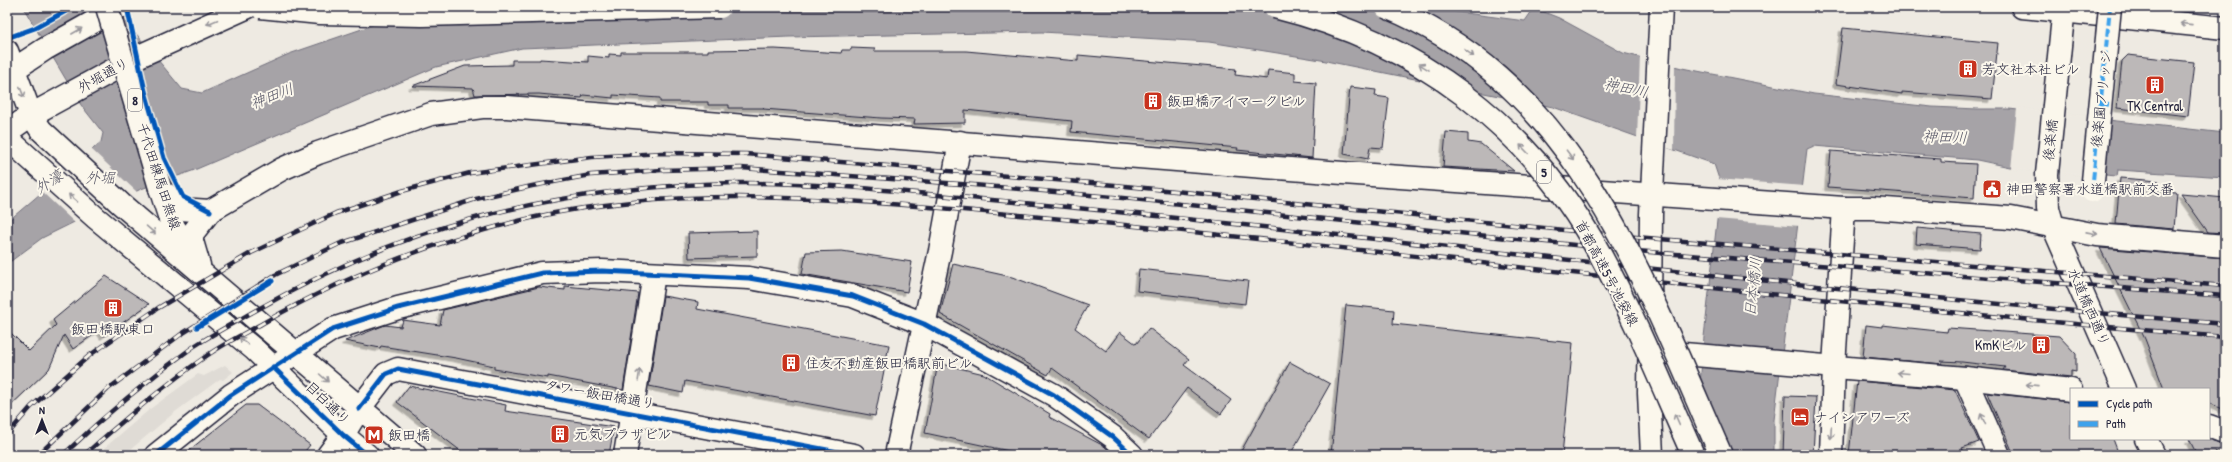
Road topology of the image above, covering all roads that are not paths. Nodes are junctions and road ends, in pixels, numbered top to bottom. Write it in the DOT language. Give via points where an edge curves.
graph roads {
  1 [pos="248,7"];
  2 [pos="260,7"];
  3 [pos="720,7"];
  4 [pos="1275,7"];
  5 [pos="1386,7"];
  6 [pos="1661,7"];
  7 [pos="2022,7"];
  8 [pos="2110,7"];
  9 [pos="2064,9"];
  10 [pos="112,10"];
  11 [pos="2225,28"];
  12 [pos="131,60"];
  13 [pos="9,65"];
  14 [pos="13,127"];
  15 [pos="960,142"];
  16 [pos="7,151"];
  17 [pos="42,171"];
  18 [pos="160,188"];
  19 [pos="2092,190"];
  20 [pos="1653,196"];
  21 [pos="1844,208"];
  22 [pos="210,211"];
  23 [pos="2054,226"];
  24 [pos="2225,246"];
  25 [pos="202,272"];
  26 [pos="654,274"];
  27 [pos="924,324"];
  28 [pos="295,352"];
  29 [pos="1649,352"];
  30 [pos="1834,366"];
  31 [pos="273,367"];
  32 [pos="1965,378"];
  33 [pos="2124,388"];
  34 [pos="2070,390"];
  35 [pos="359,409"];
  36 [pos="633,412"];
  37 [pos="2210,426"];
  38 [pos="2225,432"];
  39 [pos="343,435"];
  40 [pos="2146,440"];
  41 [pos="156,455"];
  42 [pos="328,455"];
  43 [pos="368,455"];
  44 [pos="415,455"];
  45 [pos="626,455"];
  46 [pos="854,455"];
  47 [pos="896,455"];
  48 [pos="1132,455"];
  49 [pos="1652,455"];
  50 [pos="1692,455"];
  51 [pos="1721,455"];
  52 [pos="1830,455"];
  53 [pos="1999,455"];
  54 [pos="2154,455"];
  1 -- 12 [label="main road, 外堀通り, one-way"];
  2 -- 3 [label="main road, bridge" via="320,13 422,15"];
  50 -- 4 [label="main road, 首都高速5号池袋線 / 5, one-way, bridge" via="1629,312 1600,254 1568,201 1532,158 1473,100 1405,55 1354,32 1301,13"];
  5 -- 51 [label="main road, 首都高速5号池袋線 / 5, one-way, bridge" via="1447,38 1493,72 1537,114 1575,161 1606,208 1638,269"];
  6 -- 20 [label="main road"];
  7 -- 9 [label="main road"];
  8 -- 19 [label="main road, 後楽園ブリッジ, bridge" via="2105,104"];
  11 -- 9 [label="main road, one-way"];
  9 -- 23 [label="main road, 後楽橋" via="2047,174 2048,208"];
  10 -- 12 [label="main road, 千代田練馬田無線 / 8, bridge"];
  13 -- 10 [label="main road, one-way" via="45,49"];
  12 -- 14 [label="main road, 外堀通り"];
  12 -- 18 [label="main road, 千代田練馬田無線 / 8, bridge"];
  13 -- 14 [label="main road, 目白通り / 8, one-way"];
  14 -- 17 [label="main road, 目白通り / 8"];
  14 -- 25 [label="main road, 目白通り / 8, one-way" via="41,130 121,204"];
  15 -- 20 [label="main road"];
  15 -- 22 [label="main road" via="507,106 482,107 431,114 318,153 282,169"];
  15 -- 27 [label="main road"];
  16 -- 17 [label="main road"];
  31 -- 17 [label="main road, 目白通り / 8, one-way"];
  18 -- 22 [label="main road" via="180,209"];
  18 -- 25 [label="main road, 千代田練馬田無線 / 8" via="176,232"];
  20 -- 21 [label="main road"];
  20 -- 29 [label="main road"];
  21 -- 23 [label="main road" via="2011,218"];
  21 -- 30 [label="main road"];
  22 -- 25 [label="main road" via="192,234 195,254"];
  23 -- 24 [label="main road, one-way" via="2097,235"];
  23 -- 33 [label="main road, 水道橋西通り"];
  25 -- 28 [label="main road, 目白通り / 8"];
  26 -- 27 [label="main road" via="750,278 852,296"];
  26 -- 28 [label="main road" via="602,271 542,274 398,308 333,329"];
  36 -- 26 [label="main road, one-way"];
  27 -- 47 [label="main road"];
  27 -- 48 [label="main road" via="1054,395 1113,437"];
  28 -- 31 [label="main road"];
  28 -- 35 [label="main road, 目白通り / 8, one-way"];
  29 -- 30 [label="main road"];
  29 -- 49 [label="main road"];
  32 -- 30 [label="main road, one-way"];
  30 -- 52 [label="main road, one-way"];
  31 -- 39 [label="main road, 目白通り / 8"];
  31 -- 41 [label="main road" via="231,395"];
  34 -- 32 [label="main road, one-way"];
  53 -- 32 [label="main road, one-way"];
  35 -- 36 [label="main road, タワー飯田橋通り" via="386,374 398,369"];
  35 -- 39 [label="main road, タワー飯田橋通り"];
  35 -- 44 [label="main road, 目白通り / 8"];
  36 -- 45 [label="main road"];
  36 -- 46 [label="main road, タワー飯田橋通り"];
  37 -- 38 [label="main road"];
  39 -- 42 [label="main road, タワー飯田橋通り"];
  39 -- 43 [label="main road, 目白通り / 8"];
  40 -- 54 [label="main road"];
}
